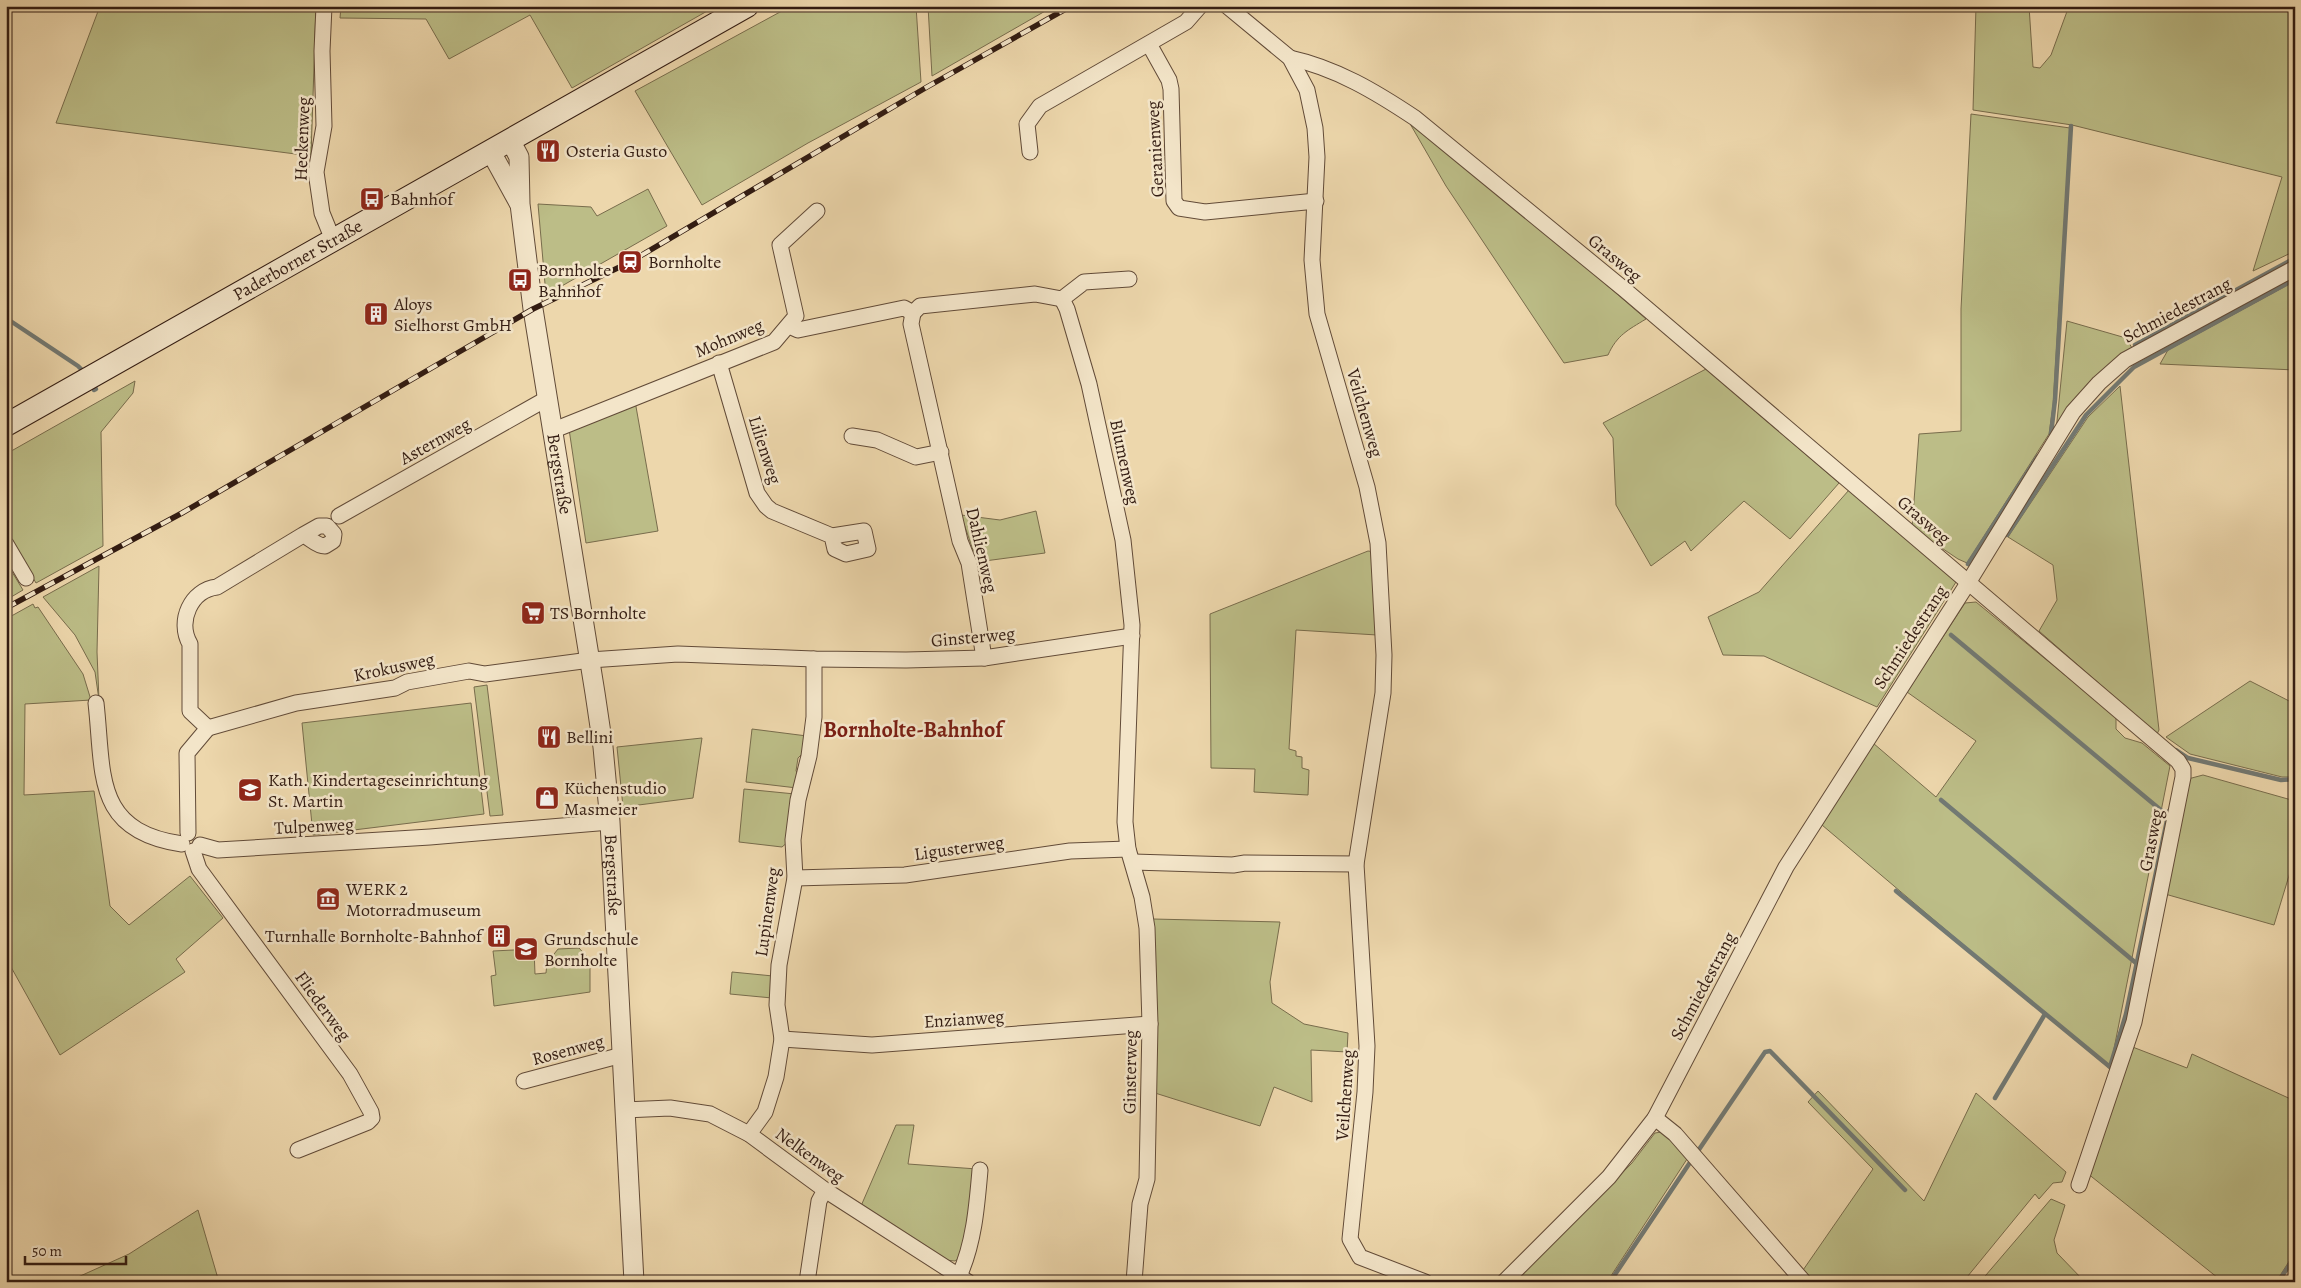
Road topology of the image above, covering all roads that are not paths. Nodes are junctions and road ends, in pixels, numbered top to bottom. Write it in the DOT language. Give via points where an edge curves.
graph roads {
  1 [pos="324,6"];
  2 [pos="747,6"];
  3 [pos="1200,6"];
  4 [pos="1227,6"];
  5 [pos="1149,44"];
  6 [pos="1290,58"];
  7 [pos="510,140"];
  8 [pos="491,152"];
  9 [pos="1030,152"];
  10 [pos="1316,201"];
  11 [pos="520,204"];
  12 [pos="817,211"];
  13 [pos="333,240"];
  14 [pos="2295,268"];
  15 [pos="1129,279"];
  16 [pos="1062,300"];
  17 [pos="913,313"];
  18 [pos="788,326"];
  19 [pos="719,363"];
  20 [pos="548,398"];
  21 [pos="6,425"];
  22 [pos="554,430"];
  23 [pos="852,436"];
  24 [pos="941,452"];
  25 [pos="339,516"];
  26 [pos="303,535"];
  27 [pos="832,536"];
  28 [pos="6,544"];
  29 [pos="26,578"];
  30 [pos="1968,583"];
  31 [pos="1132,636"];
  32 [pos="984,658"];
  33 [pos="814,659"];
  34 [pos="590,660"];
  35 [pos="96,703"];
  36 [pos="208,728"];
  37 [pos="610,822"];
  38 [pos="191,843"];
  39 [pos="1130,856"];
  40 [pos="1356,864"];
  41 [pos="795,878"];
  42 [pos="1150,1024"];
  43 [pos="782,1039"];
  44 [pos="622,1055"];
  45 [pos="524,1081"];
  46 [pos="624,1110"];
  47 [pos="1655,1118"];
  48 [pos="749,1134"];
  49 [pos="298,1150"];
  50 [pos="980,1170"];
  51 [pos="2079,1185"];
  52 [pos="825,1190"];
  53 [pos="963,1279"];
  54 [pos="634,1282"];
  55 [pos="807,1282"];
  56 [pos="1134,1282"];
  57 [pos="1425,1282"];
  58 [pos="1504,1282"];
  59 [pos="1804,1282"];
  1 -- 13 [label="street, Heckenweg" via="324,126 316,172 322,212"];
  2 -- 7 [label="main road, Paderborner Straße"];
  3 -- 5 [label="street" via="1186,22"];
  4 -- 6 [label="street, Veilchenweg"];
  5 -- 9 [label="street" via="1040,106 1027,124"];
  5 -- 10 [label="street, Geranienweg" via="1169,80 1171,90 1174,201 1179,208 1205,212"];
  6 -- 10 [label="street, Veilchenweg" via="1307,90 1314,128"];
  6 -- 30 [label="street, Grasweg" via="1314,63 1355,82 1415,118 1639,302"];
  7 -- 8 [label="main road, Paderborner Straße"];
  7 -- 11 [label="street, Bergstraße" via="519,157"];
  8 -- 11 [label="street, Bergstraße"];
  8 -- 13 [label="main road, Paderborner Straße"];
  10 -- 40 [label="street, Veilchenweg" via="1312,260 1317,314 1367,487 1378,543 1383,693"];
  11 -- 20 [label="street, Bergstraße"];
  12 -- 18 [label="street, Mohnweg" via="780,245 796,316"];
  13 -- 21 [label="main road, Paderborner Straße"];
  14 -- 30 [label="street, Schmiedestrang" via="2125,360 2098,383 2073,412"];
  15 -- 16 [label="street" via="1084,282"];
  16 -- 17 [label="street" via="1035,294 920,306"];
  16 -- 31 [label="street, Blumenweg" via="1089,384 1123,540"];
  17 -- 18 [label="street" via="904,308 798,330"];
  17 -- 24 [label="street, Dahlienweg" via="911,324"];
  18 -- 19 [label="street, Mohnweg" via="774,342"];
  19 -- 22 [label="street, Mohnweg"];
  19 -- 27 [label="street, Lilienweg" via="757,493 772,511"];
  20 -- 22 [label="street, Bergstraße"];
  20 -- 25 [label="street, Asternweg"];
  22 -- 34 [label="street, Bergstraße"];
  23 -- 24 [label="street" via="877,440 916,457"];
  24 -- 32 [label="street, Dahlienweg" via="960,541 969,563"];
  26 -- 36 [label="street" via="217,587 207,588 189,607 185,635 190,644 190,711"];
  28 -- 29 [label="street"];
  30 -- 47 [label="street, Schmiedestrang" via="1786,867"];
  30 -- 51 [label="street, Grasweg" via="2178,761 2183,769 2134,1022"];
  31 -- 32 [label="street, Ginsterweg"];
  31 -- 39 [label="street, Ginsterweg" via="1125,822"];
  32 -- 33 [label="street, Ginsterweg"];
  33 -- 34 [label="street, Ginsterweg" via="678,654"];
  33 -- 41 [label="street, Lupinenweg" via="814,718 793,840"];
  34 -- 36 [label="street, Krokusweg" via="485,674 469,671 407,682 395,688 296,703"];
  34 -- 37 [label="street, Bergstraße"];
  35 -- 38 [label="street, Tulpenweg" via="104,788 111,804 125,821 142,832 164,842"];
  36 -- 38 [label="street" via="187,753"];
  37 -- 38 [label="street, Tulpenweg" via="218,850"];
  37 -- 44 [label="street, Bergstraße"];
  38 -- 49 [label="street, Fliederweg" via="199,869 350,1074 371,1112 372,1118 368,1122"];
  39 -- 40 [label="street" via="1233,865"];
  39 -- 41 [label="street, Ligusterweg" via="1070,851 905,875"];
  39 -- 42 [label="street, Ginsterweg" via="1147,928"];
  40 -- 57 [label="street, Veilchenweg" via="1368,1046 1350,1239 1360,1257"];
  41 -- 43 [label="street, Lupinenweg" via="779,965 777,1005"];
  42 -- 43 [label="street, Enzianweg" via="872,1045"];
  42 -- 56 [label="street, Ginsterweg" via="1147,1179 1140,1204"];
  43 -- 48 [label="street, Lupinenweg" via="776,1077 765,1112"];
  44 -- 45 [label="street, Rosenweg"];
  44 -- 46 [label="street, Bergstraße"];
  46 -- 48 [label="street, Nelkenweg" via="687,1109 710,1114"];
  46 -- 54 [label="street, Bergstraße"];
  47 -- 58 [label="street, Schmiedestrang" via="1609,1177"];
  47 -- 59 [label="street" via="1675,1134"];
  48 -- 52 [label="street, Nelkenweg"];
  50 -- 53 [label="street, Nelkenweg"];
  52 -- 53 [label="street, Nelkenweg"];
  52 -- 55 [label="street" via="819,1201"];
}
